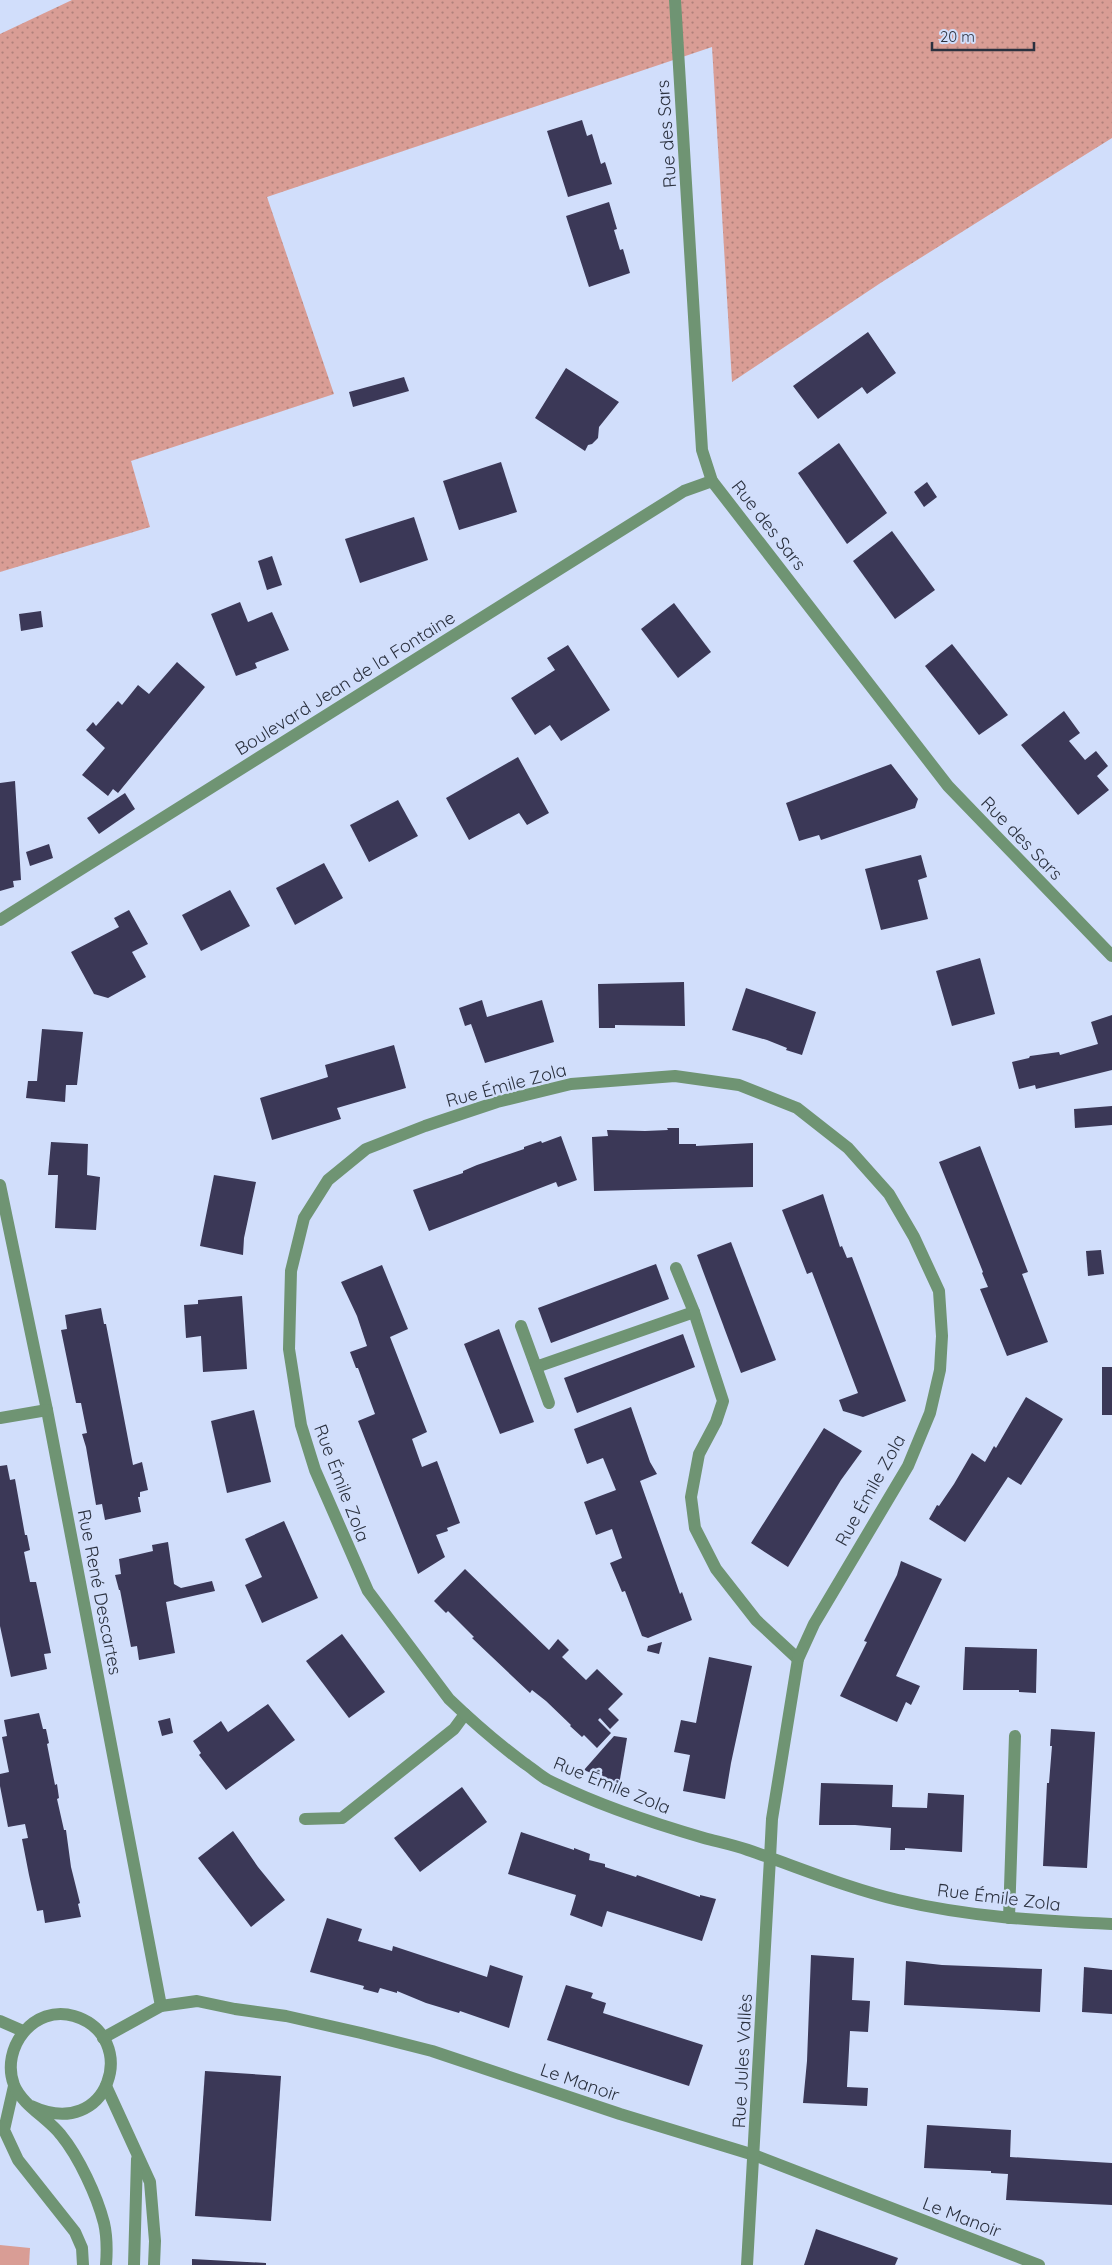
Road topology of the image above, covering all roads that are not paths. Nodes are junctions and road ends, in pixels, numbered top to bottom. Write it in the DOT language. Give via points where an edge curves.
graph roads {
  1 [pos="675,0"];
  2 [pos="712,481"];
  3 [pos="0,920"];
  4 [pos="1112,956"];
  5 [pos="0,1185"];
  6 [pos="676,1268"];
  7 [pos="694,1312"];
  8 [pos="521,1326"];
  9 [pos="536,1367"];
  10 [pos="549,1403"];
  11 [pos="47,1410"];
  12 [pos="0,1418"];
  13 [pos="798,1659"];
  14 [pos="465,1714"];
  15 [pos="1015,1736"];
  16 [pos="305,1819"];
  17 [pos="770,1858"];
  18 [pos="1009,1918"];
  19 [pos="1112,1924"];
  20 [pos="161,2006"];
  21 [pos="0,2021"];
  22 [pos="23,2031"];
  23 [pos="104,2038"];
  24 [pos="14,2086"];
  25 [pos="106,2086"];
  26 [pos="31,2106"];
  27 [pos="138,2154"];
  28 [pos="754,2155"];
  29 [pos="83,2265"];
  30 [pos="106,2265"];
  31 [pos="134,2265"];
  32 [pos="154,2265"];
  33 [pos="747,2265"];
  34 [pos="1038,2265"];
  1 -- 2 [label="street, Rue des Sars" via="702,450"];
  2 -- 3 [label="street, Boulevard Jean de la Fontaine" via="684,491"];
  2 -- 4 [label="street, Rue des Sars" via="948,786"];
  5 -- 11 [label="street, Rue René Descartes"];
  6 -- 7 [label="street"];
  7 -- 9 [label="street"];
  7 -- 13 [label="street" via="723,1400 716,1422 699,1454 691,1497 695,1528 716,1569 756,1620"];
  8 -- 9 [label="street"];
  9 -- 10 [label="street"];
  11 -- 12 [label="street"];
  11 -- 20 [label="street, Rue René Descartes"];
  13 -- 14 [label="street, Rue Émile Zola" via="814,1624 908,1466 930,1413 940,1370 939,1291 914,1237 889,1194 848,1148 797,1108 739,1085 675,1076 571,1084 497,1102 366,1149 328,1180 304,1218 291,1271 289,1349 301,1425 315,1470 368,1591 449,1699"];
  13 -- 17 [label="street, Rue Émile Zola" via="772,1819"];
  14 -- 16 [label="street" via="454,1729 342,1818"];
  14 -- 17 [label="street, Rue Émile Zola" via="547,1780 630,1814"];
  15 -- 18 [label="street"];
  17 -- 18 [label="street, Rue Émile Zola" via="897,1900 962,1913"];
  17 -- 28 [label="street, Rue Jules Vallès"];
  18 -- 19 [label="street, Rue Émile Zola"];
  20 -- 23 [label="street, Le Manoir"];
  20 -- 28 [label="street, Le Manoir" via="197,2001 361,2033 432,2051"];
  21 -- 22 [label="street"];
  22 -- 23 [label="street" via="38,2020 56,2014 74,2016 91,2024"];
  22 -- 24 [label="street" via="13,2047 10,2067"];
  23 -- 25 [label="street" via="110,2053 111,2070"];
  24 -- 26 [label="street"];
  24 -- 29 [label="street" via="4,2130 18,2160 75,2232 82,2248"];
  25 -- 26 [label="street" via="96,2100 82,2110 65,2115 47,2113"];
  25 -- 27 [label="street"];
  26 -- 30 [label="street" via="61,2134 76,2158 104,2224"];
  27 -- 31 [label="street"];
  27 -- 32 [label="street" via="150,2182"];
  28 -- 33 [label="street, Rue Jules Vallès"];
  28 -- 34 [label="street, Le Manoir"];
}
